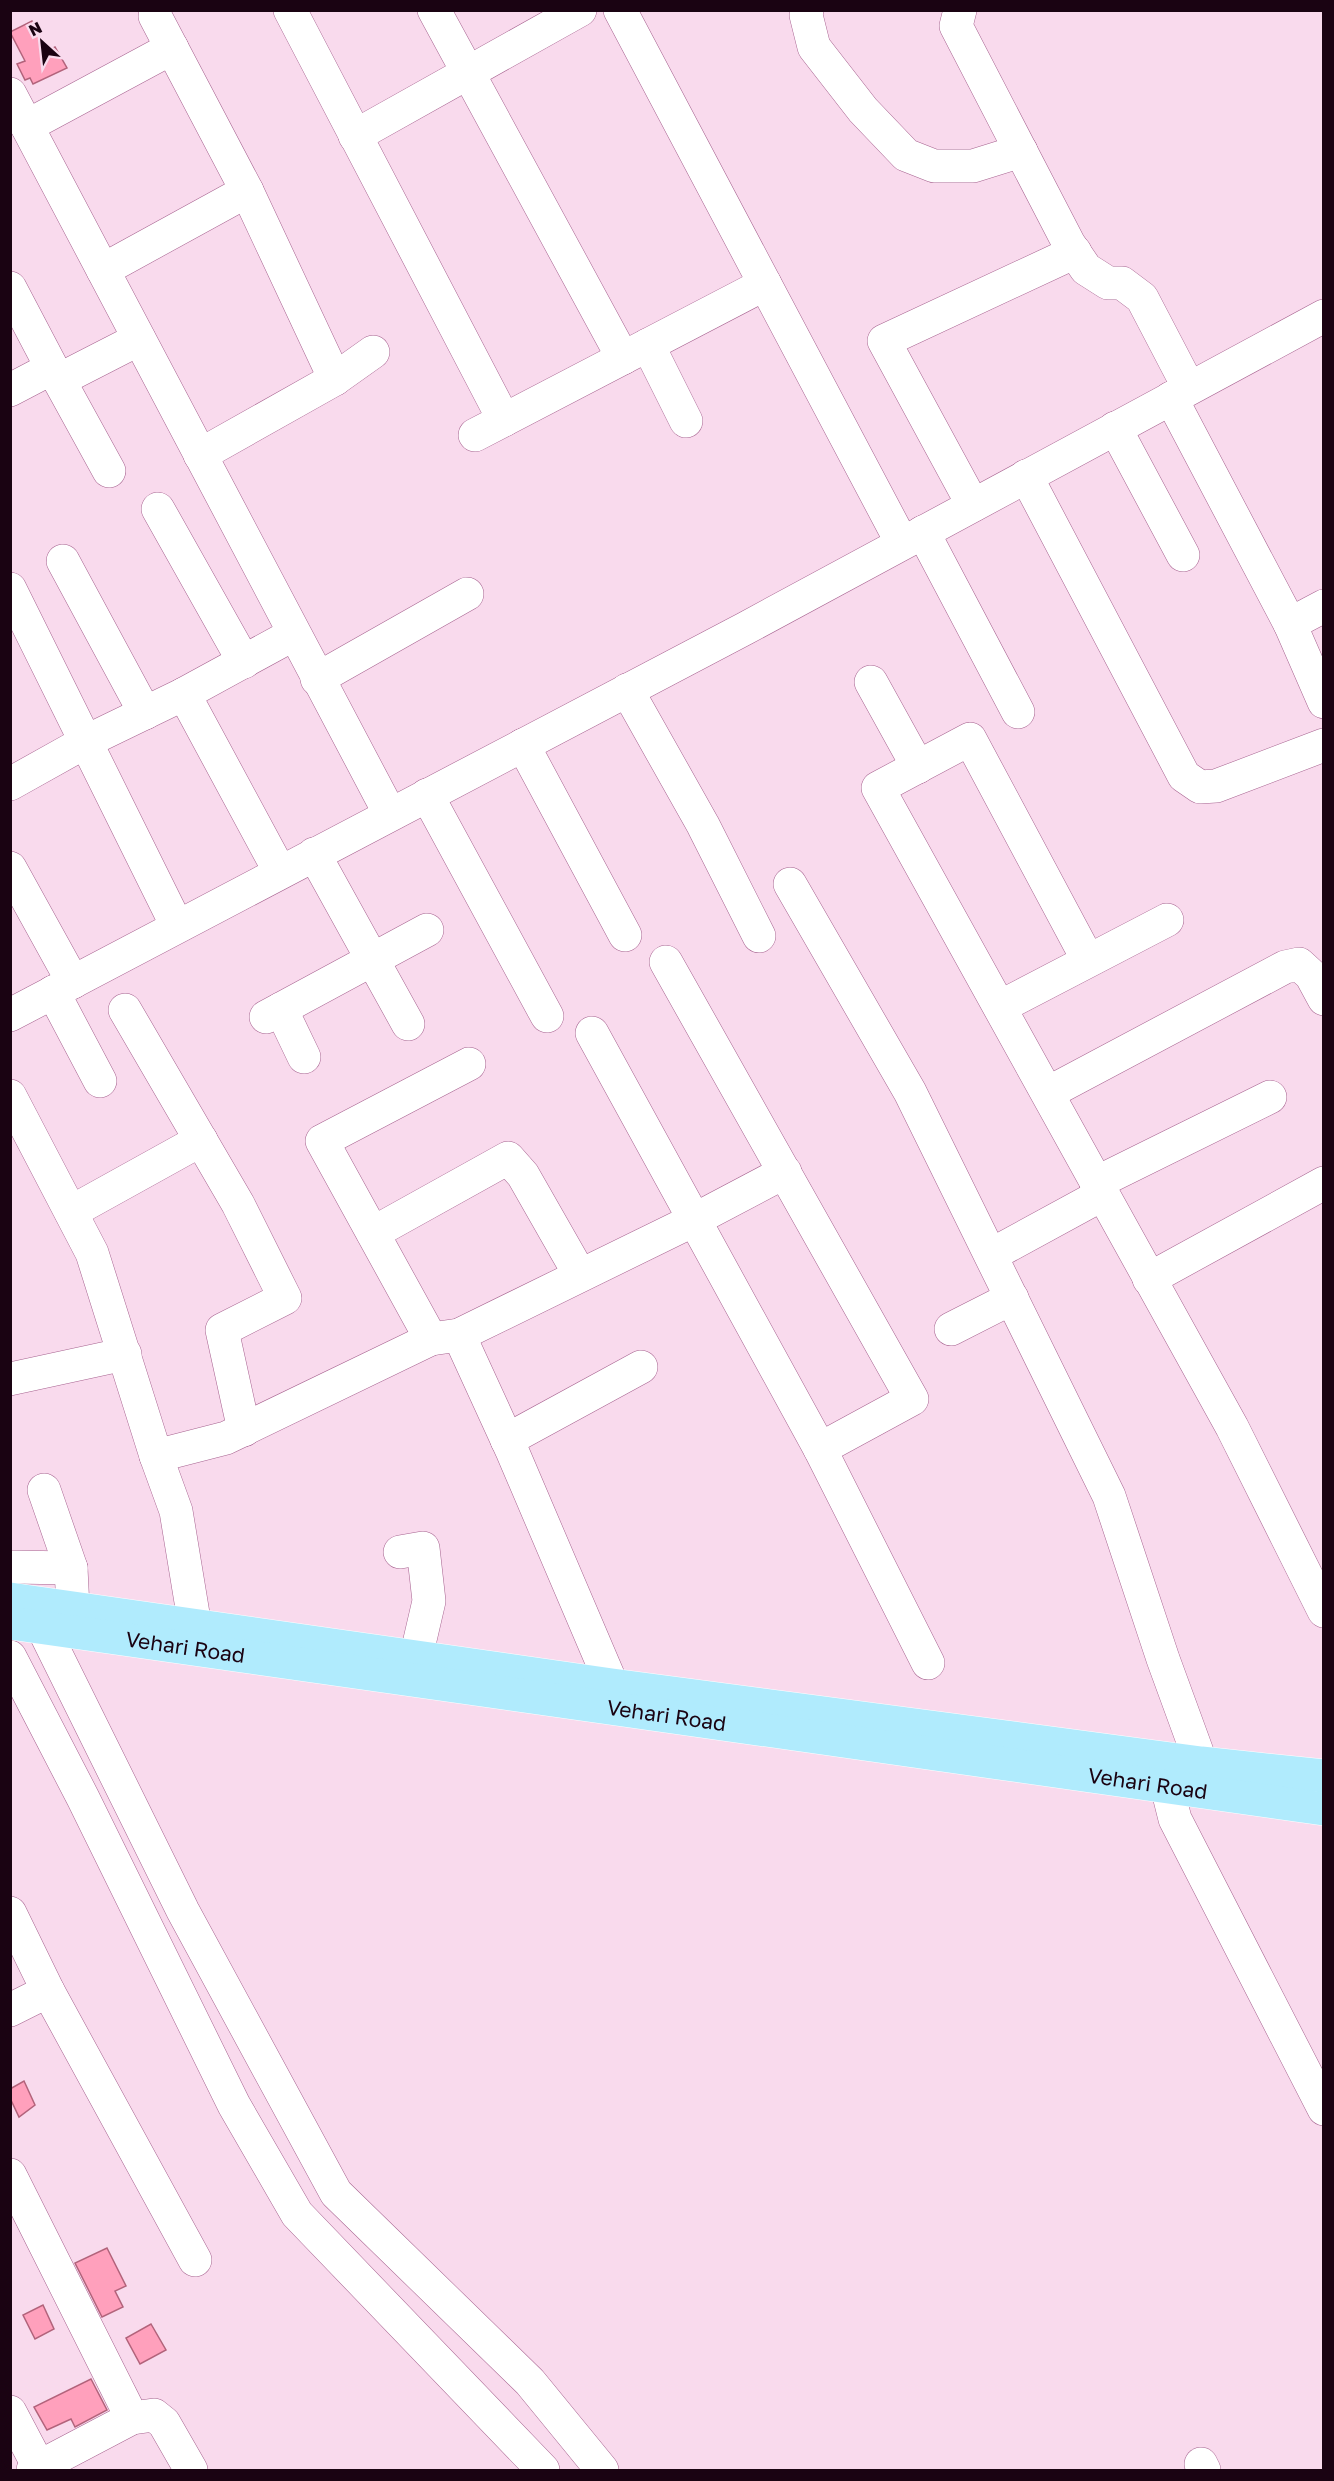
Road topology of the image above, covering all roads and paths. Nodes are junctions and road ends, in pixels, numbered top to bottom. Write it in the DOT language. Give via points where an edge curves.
graph roads {
  1 [pos="290,10"];
  2 [pos="434,10"];
  3 [pos="580,10"];
  4 [pos="620,10"];
  5 [pos="807,10"];
  6 [pos="960,10"];
  7 [pos="155,16"];
  8 [pos="172,48"];
  9 [pos="468,73"];
  10 [pos="16,106"];
  11 [pos="355,136"];
  12 [pos="1021,151"];
  13 [pos="247,191"];
  14 [pos="1075,252"];
  15 [pos="103,270"];
  16 [pos="765,284"];
  17 [pos="10,288"];
  18 [pos="1323,316"];
  19 [pos="139,339"];
  20 [pos="373,352"];
  21 [pos="635,352"];
  22 [pos="56,374"];
  23 [pos="336,379"];
  24 [pos="10,390"];
  25 [pos="1180,393"];
  26 [pos="686,421"];
  27 [pos="1115,428"];
  28 [pos="200,455"];
  29 [pos="109,471"];
  30 [pos="1026,476"];
  31 [pos="973,505"];
  32 [pos="158,509"];
  33 [pos="913,538"];
  34 [pos="1183,555"];
  35 [pos="63,561"];
  36 [pos="10,589"];
  37 [pos="467,594"];
  38 [pos="1323,606"];
  39 [pos="1290,624"];
  40 [pos="294,634"];
  41 [pos="244,662"];
  42 [pos="317,679"];
  43 [pos="872,682"];
  44 [pos="627,690"];
  45 [pos="184,694"];
  46 [pos="1323,702"];
  47 [pos="1018,712"];
  48 [pos="145,713"];
  49 [pos="87,741"];
  50 [pos="523,745"];
  51 [pos="1323,745"];
  52 [pos="918,767"];
  53 [pos="10,784"];
  54 [pos="427,795"];
  55 [pos="390,814"];
  56 [pos="314,854"];
  57 [pos="10,868"];
  58 [pos="280,872"];
  59 [pos="790,884"];
  60 [pos="1167,920"];
  61 [pos="177,926"];
  62 [pos="427,930"];
  63 [pos="625,935"];
  64 [pos="759,936"];
  65 [pos="373,960"];
  66 [pos="1088,960"];
  67 [pos="666,962"];
  68 [pos="63,987"];
  69 [pos="1323,999"];
  70 [pos="1000,1007"];
  71 [pos="125,1010"];
  72 [pos="12,1011"];
  73 [pos="547,1016"];
  74 [pos="408,1024"];
  75 [pos="592,1033"];
  76 [pos="304,1057"];
  77 [pos="469,1064"];
  78 [pos="100,1081"];
  79 [pos="1048,1093"];
  80 [pos="10,1096"];
  81 [pos="1270,1097"];
  82 [pos="201,1140"];
  83 [pos="785,1172"];
  84 [pos="1323,1183"];
  85 [pos="1100,1189"];
  86 [pos="71,1212"];
  87 [pos="694,1220"];
  88 [pos="373,1233"];
  89 [pos="991,1255"];
  90 [pos="580,1275"];
  91 [pos="1149,1279"];
  92 [pos="1012,1298"];
  93 [pos="951,1329"];
  94 [pos="445,1337"];
  95 [pos="125,1354"];
  96 [pos="641,1367"];
  97 [pos="10,1379"];
  98 [pos="244,1430"];
  99 [pos="507,1440"];
  100 [pos="820,1449"];
  101 [pos="156,1456"];
  102 [pos="44,1490"];
  103 [pos="400,1552"];
  104 [pos="11,1564"];
  105 [pos="71,1568"];
  106 [pos="73,1608"];
  107 [pos="23,1611"];
  108 [pos="1323,1611"];
  109 [pos="195,1626"];
  110 [pos="10,1657"];
  111 [pos="416,1657"];
  112 [pos="928,1663"];
  113 [pos="612,1685"];
  114 [pos="1201,1762"];
  115 [pos="1323,1776"];
  116 [pos="118,1779"];
  117 [pos="1167,1788"];
  118 [pos="83,1798"];
  119 [pos="1323,1809"];
  120 [pos="141,1826"];
  121 [pos="106,1845"];
  122 [pos="10,1913"];
  123 [pos="48,1991"];
  124 [pos="10,2010"];
  125 [pos="1322,2102"];
  126 [pos="10,2175"];
  127 [pos="195,2260"];
  128 [pos="10,2412"];
  129 [pos="132,2418"];
  130 [pos="36,2469"];
  131 [pos="191,2470"];
  132 [pos="543,2470"];
  133 [pos="602,2470"];
  1 -- 11 [label="street"];
  2 -- 9 [label="street"];
  3 -- 9 [label="street"];
  4 -- 16 [label="street"];
  5 -- 12 [label="street" via="814,47 862,110 906,154 934,166 974,166"];
  6 -- 12 [label="street" via="956,26"];
  7 -- 8 [label="street"];
  8 -- 10 [label="street"];
  8 -- 13 [label="street"];
  9 -- 11 [label="street"];
  9 -- 21 [label="street"];
  10 -- 15 [label="street"];
  11 -- 21 [label="street" via="490,428"];
  12 -- 14 [label="street"];
  13 -- 15 [label="street"];
  13 -- 23 [label="street"];
  14 -- 25 [label="street" via="1086,269 1108,283 1122,283 1142,298"];
  14 -- 31 [label="street" via="884,342"];
  15 -- 19 [label="street"];
  16 -- 21 [label="street"];
  16 -- 33 [label="street"];
  17 -- 22 [label="street"];
  18 -- 25 [label="street"];
  19 -- 22 [label="street"];
  19 -- 28 [label="street"];
  20 -- 23 [label="street"];
  21 -- 26 [label="street"];
  22 -- 24 [label="street"];
  22 -- 29 [label="street"];
  23 -- 28 [label="street"];
  25 -- 27 [label="street"];
  25 -- 39 [label="street"];
  27 -- 30 [label="street"];
  27 -- 34 [label="street"];
  28 -- 40 [label="street"];
  30 -- 31 [label="street"];
  30 -- 51 [label="street" via="1184,776 1200,787 1216,786"];
  31 -- 33 [label="street"];
  32 -- 41 [label="street"];
  33 -- 44 [label="street"];
  33 -- 47 [label="street"];
  35 -- 48 [label="street"];
  36 -- 49 [label="street"];
  37 -- 42 [label="street"];
  38 -- 39 [label="street"];
  39 -- 46 [label="street"];
  40 -- 41 [label="street"];
  40 -- 42 [label="street"];
  41 -- 45 [label="street"];
  42 -- 55 [label="street"];
  43 -- 52 [label="street"];
  44 -- 50 [label="street"];
  44 -- 64 [label="street" via="703,825"];
  45 -- 48 [label="street"];
  45 -- 58 [label="street"];
  48 -- 49 [label="street"];
  49 -- 53 [label="street"];
  49 -- 61 [label="street"];
  50 -- 54 [label="street"];
  50 -- 63 [label="street"];
  52 -- 66 [label="street" via="970,739"];
  52 -- 70 [label="street" via="878,788"];
  54 -- 55 [label="street"];
  54 -- 73 [label="street"];
  55 -- 56 [label="street"];
  56 -- 58 [label="street"];
  56 -- 65 [label="street"];
  57 -- 68 [label="street"];
  58 -- 61 [label="street"];
  59 -- 89 [label="street" via="910,1092"];
  60 -- 66 [label="street"];
  61 -- 68 [label="street"];
  62 -- 65 [label="street"];
  65 -- 74 [label="street"];
  65 -- 76 [label="street" via="273,1013"];
  66 -- 70 [label="street"];
  67 -- 83 [label="street"];
  68 -- 72 [label="street"];
  68 -- 78 [label="street"];
  69 -- 79 [label="street" via="1311,975 1299,964 1285,967"];
  70 -- 79 [label="street"];
  71 -- 82 [label="street"];
  75 -- 87 [label="street"];
  77 -- 88 [label="street" via="322,1140"];
  79 -- 85 [label="street"];
  80 -- 86 [label="street"];
  81 -- 85 [label="street"];
  82 -- 86 [label="street"];
  82 -- 98 [label="street" via="285,1298 222,1330"];
  83 -- 87 [label="street"];
  83 -- 100 [label="street" via="912,1399"];
  84 -- 91 [label="street"];
  85 -- 89 [label="street"];
  85 -- 91 [label="street"];
  86 -- 95 [label="street" via="92,1253"];
  87 -- 90 [label="street"];
  87 -- 100 [label="street"];
  88 -- 90 [label="street" via="508,1158 524,1175"];
  88 -- 94 [label="street"];
  89 -- 92 [label="street"];
  90 -- 94 [label="street"];
  91 -- 108 [label="street" via="1232,1427"];
  92 -- 93 [label="street"];
  92 -- 114 [label="street" via="1108,1496"];
  94 -- 98 [label="street"];
  94 -- 99 [label="street"];
  95 -- 97 [label="street"];
  95 -- 101 [label="street"];
  96 -- 99 [label="street"];
  98 -- 101 [label="street"];
  99 -- 113 [label="street"];
  100 -- 112 [label="street"];
  101 -- 109 [label="street" via="177,1511"];
  102 -- 105 [label="street"];
  103 -- 111 [label="street" via="423,1548 429,1601"];
  104 -- 105 [label="street"];
  104 -- 107 [label="street"];
  105 -- 106 [label="street"];
  106 -- 107 [label="main road, Vehari Road"];
  106 -- 109 [label="main road, Vehari Road"];
  107 -- 116 [label="street"];
  107 -- 117 [label="main road, Vehari Road"];
  109 -- 111 [label="main road, Vehari Road"];
  110 -- 118 [label="street"];
  111 -- 113 [label="main road, Vehari Road"];
  113 -- 114 [label="main road, Vehari Road"];
  114 -- 115 [label="main road, Vehari Road"];
  116 -- 118 [label="street"];
  116 -- 120 [label="street"];
  117 -- 119 [label="main road, Vehari Road"];
  117 -- 125 [label="street" via="1175,1819"];
  118 -- 121 [label="street"];
  120 -- 121 [label="street"];
  120 -- 133 [label="street" via="336,2193 530,2382"];
  121 -- 132 [label="street" via="234,2105 297,2214"];
  122 -- 123 [label="street"];
  123 -- 124 [label="street"];
  123 -- 127 [label="street"];
  126 -- 129 [label="street"];
  128 -- 130 [label="street"];
  129 -- 130 [label="street"];
  129 -- 131 [label="street" via="154,2415 159,2419"];
}
